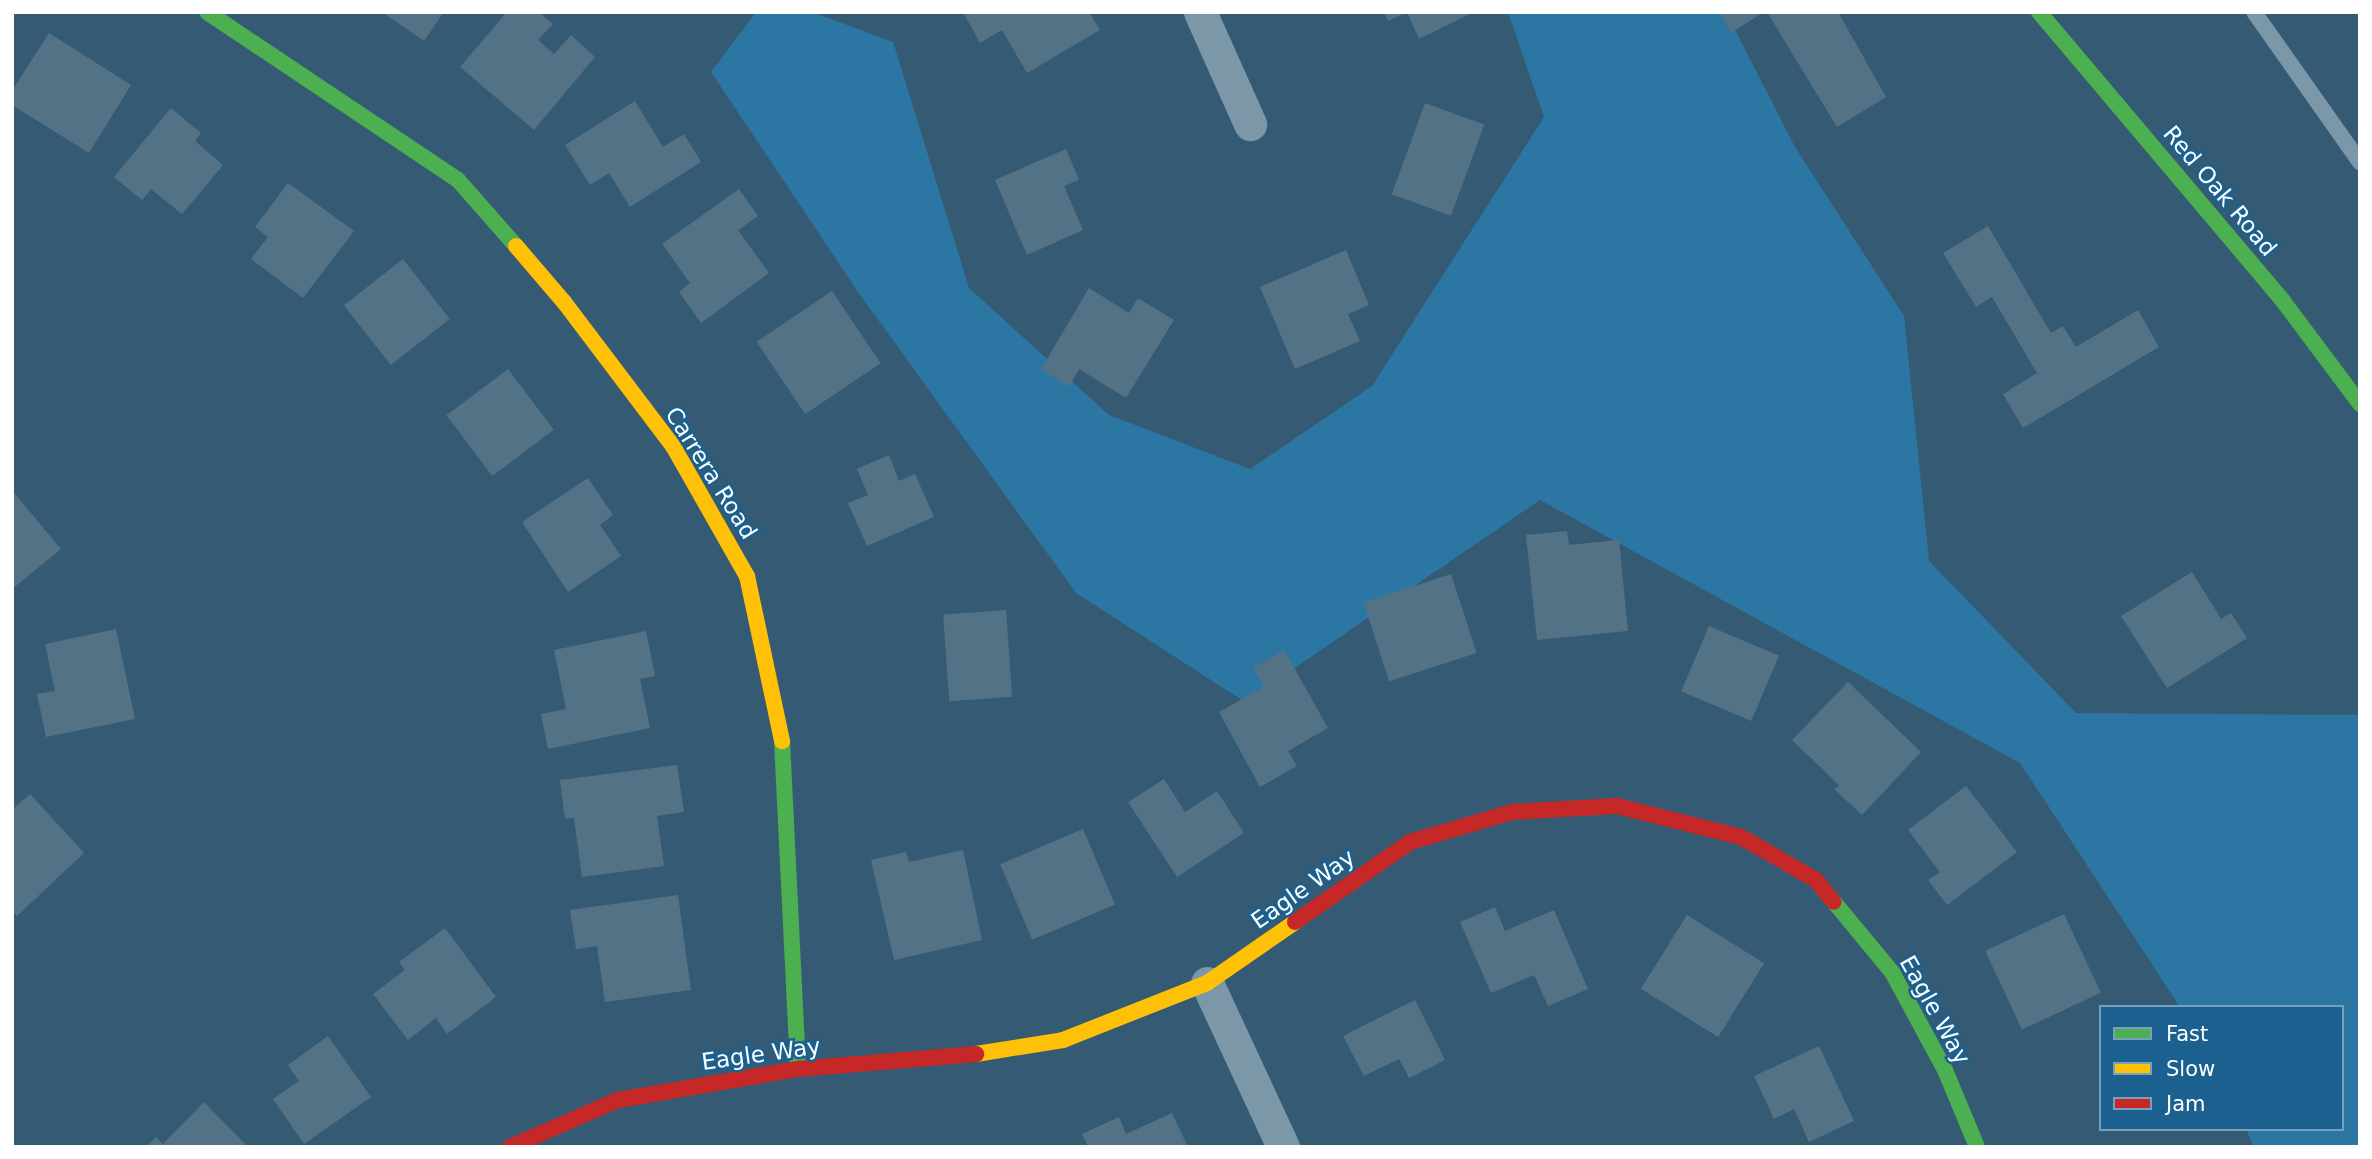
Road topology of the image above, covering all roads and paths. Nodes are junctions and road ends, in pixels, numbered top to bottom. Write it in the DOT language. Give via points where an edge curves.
graph roads {
  1 [pos="207,12"];
  2 [pos="1200,12"];
  3 [pos="2039,12"];
  4 [pos="2254,12"];
  5 [pos="1250,124"];
  6 [pos="2360,162"];
  7 [pos="2360,404"];
  8 [pos="1207,983"];
  9 [pos="798,1069"];
  10 [pos="522,1144"];
  11 [pos="1283,1147"];
  12 [pos="1977,1147"];
  1 -- 9 [label="street, Carrera Road" via="458,180 564,302 673,446 747,576 782,740"];
  2 -- 5 [label="street"];
  3 -- 7 [label="street, Red Oak Road" via="2283,301"];
  4 -- 6 [label="lane"];
  8 -- 9 [label="street, Eagle Way" via="1063,1040 931,1060"];
  8 -- 11 [label="street"];
  8 -- 12 [label="street, Eagle Way" via="1410,842 1512,812 1617,806 1741,837 1816,880 1892,972 1945,1070"];
  9 -- 10 [label="street, Eagle Way" via="618,1100"];
}
